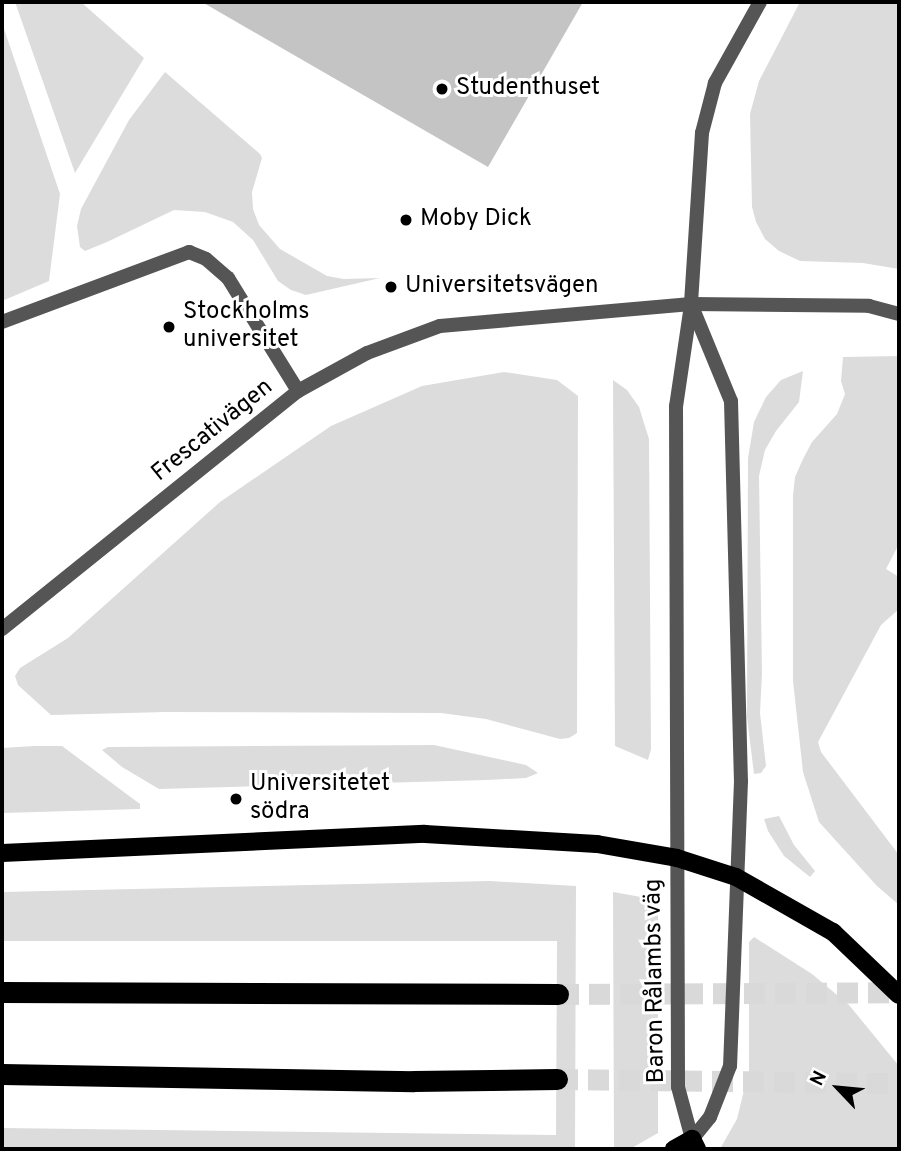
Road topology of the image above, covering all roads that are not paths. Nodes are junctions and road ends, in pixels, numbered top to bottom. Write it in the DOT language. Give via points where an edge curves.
graph roads {
  1 [pos="760,2"];
  2 [pos="691,304"];
  3 [pos="899,314"];
  4 [pos="2,322"];
  5 [pos="298,391"];
  6 [pos="2,629"];
  7 [pos="2,853"];
  8 [pos="677,858"];
  9 [pos="736,877"];
  10 [pos="2,992"];
  11 [pos="558,995"];
  12 [pos="899,995"];
  13 [pos="2,1074"];
  14 [pos="557,1079"];
  15 [pos="694,1144"];
  16 [pos="674,1149"];
  1 -- 2 [label="street, Baron Rålambs väg" via="715,83 702,133"];
  2 -- 3 [label="street" via="869,306"];
  2 -- 5 [label="street, Frescativägen" via="440,326 367,353"];
  2 -- 8 [label="street, Baron Rålambs väg" via="676,406"];
  2 -- 9 [label="street" via="731,401 741,780"];
  4 -- 5 [label="street" via="188,252 206,259 228,278"];
  5 -- 6 [label="street, Frescativägen"];
  7 -- 8 [label="main road" via="425,834 597,844"];
  8 -- 9 [label="main road"];
  8 -- 15 [label="street, Baron Rålambs väg" via="678,1087"];
  9 -- 12 [label="main road" via="833,932"];
  9 -- 15 [label="street" via="730,1066"];
  10 -- 11 [label="highway"];
  13 -- 14 [label="highway"];
  15 -- 16 [label="main road"];
}
